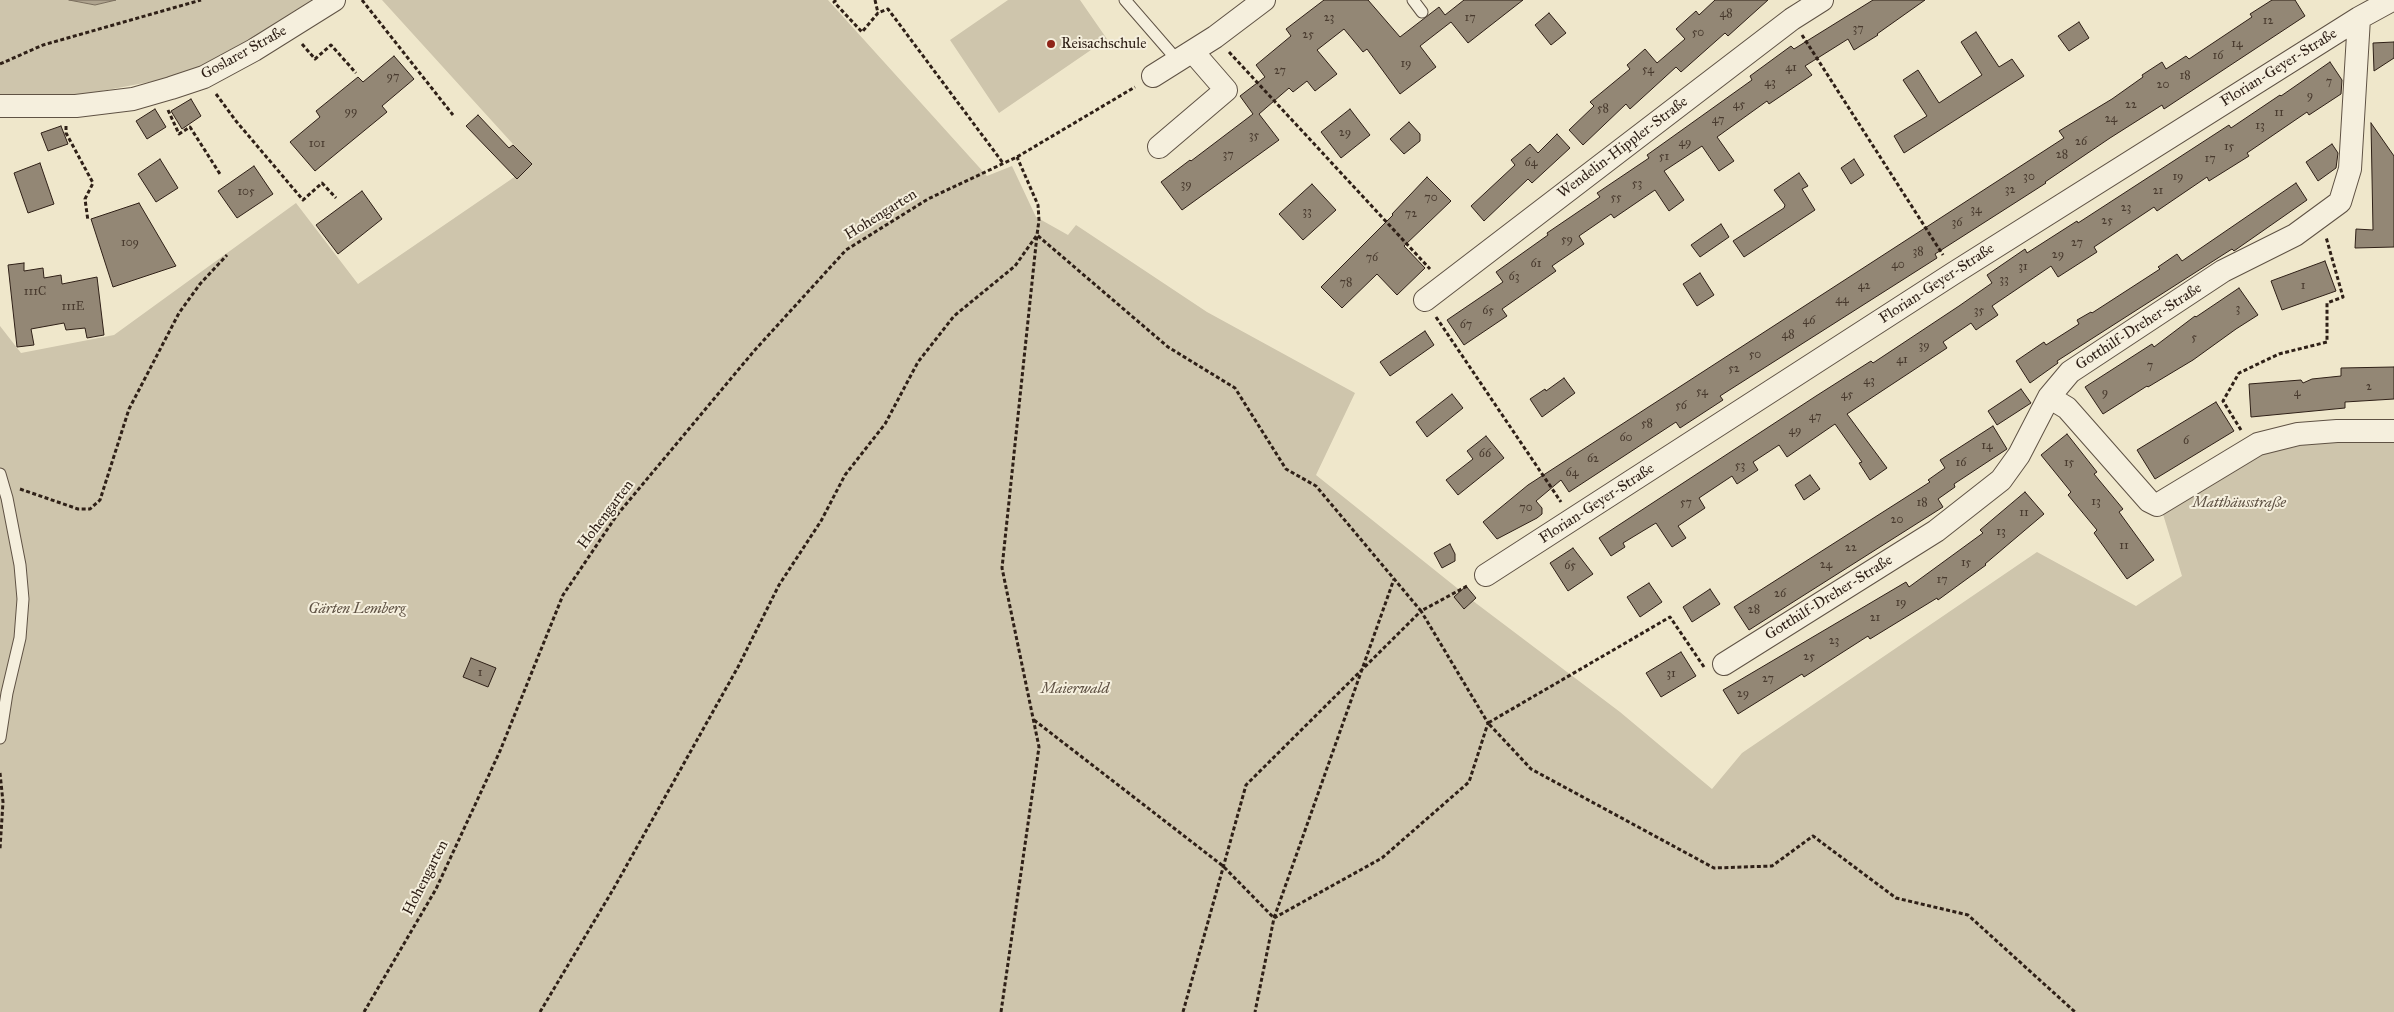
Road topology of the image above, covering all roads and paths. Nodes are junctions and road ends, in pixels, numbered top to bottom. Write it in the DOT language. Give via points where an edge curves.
graph roads {
  1 [pos="202,0"];
  2 [pos="334,0"];
  3 [pos="362,0"];
  4 [pos="836,0"];
  5 [pos="875,0"];
  6 [pos="1125,0"];
  7 [pos="1264,0"];
  8 [pos="1413,0"];
  9 [pos="1822,0"];
  10 [pos="2392,0"];
  11 [pos="1422,12"];
  12 [pos="878,13"];
  13 [pos="2359,18"];
  14 [pos="289,28"];
  15 [pos="1801,34"];
  16 [pos="1215,38"];
  17 [pos="1186,57"];
  18 [pos="0,64"];
  19 [pos="356,73"];
  20 [pos="1153,76"];
  21 [pos="204,77"];
  22 [pos="158,91"];
  23 [pos="0,106"];
  24 [pos="66,106"];
  25 [pos="453,115"];
  26 [pos="1159,147"];
  27 [pos="1017,156"];
  28 [pos="1003,163"];
  29 [pos="220,174"];
  30 [pos="336,198"];
  31 [pos="2318,218"];
  32 [pos="88,221"];
  33 [pos="1037,235"];
  34 [pos="227,255"];
  35 [pos="1944,257"];
  36 [pos="1420,258"];
  37 [pos="1425,300"];
  38 [pos="1448,337"];
  39 [pos="2049,396"];
  40 [pos="2394,431"];
  41 [pos="2252,447"];
  42 [pos="1,479"];
  43 [pos="1573,519"];
  44 [pos="1486,575"];
  45 [pos="1394,579"];
  46 [pos="1421,611"];
  47 [pos="1724,664"];
  48 [pos="1362,668"];
  49 [pos="1034,720"];
  50 [pos="1488,724"];
  51 [pos="0,738"];
  52 [pos="0,773"];
  53 [pos="0,850"];
  54 [pos="1224,866"];
  55 [pos="1274,918"];
  56 [pos="364,1012"];
  57 [pos="540,1012"];
  58 [pos="1001,1012"];
  59 [pos="1183,1012"];
  60 [pos="1255,1012"];
  61 [pos="2075,1012"];
  1 -- 18 [label="path" via="43,45"];
  2 -- 14 [label="street, Goslarer Straße"];
  3 -- 25 [label="path"];
  4 -- 12 [label="path" via="834,2 862,32"];
  5 -- 12 [label="path"];
  6 -- 17 [label="lane"];
  7 -- 16 [label="street"];
  8 -- 11 [label="lane"];
  9 -- 37 [label="street, Wendelin-Hippler-Straße" via="1792,19"];
  10 -- 13 [label="street, Florian-Geyer-Straße"];
  12 -- 28 [label="path" via="888,9"];
  13 -- 31 [label="street, Gotthilf-Dreher-Straße" via="2350,169 2340,202"];
  13 -- 43 [label="street, Florian-Geyer-Straße" via="1954,273"];
  14 -- 19 [label="path" via="315,59 331,45"];
  14 -- 21 [label="street, Goslarer Straße"];
  15 -- 35 [label="path"];
  16 -- 17 [label="street"];
  16 -- 36 [label="path"];
  17 -- 20 [label="street"];
  17 -- 26 [label="street" via="1226,90"];
  20 -- 27 [label="path, Hohengarten"];
  21 -- 22 [label="street, Goslarer Straße"];
  21 -- 30 [label="path" via="236,121 303,200 322,183"];
  22 -- 24 [label="street, Goslarer Straße" via="133,99"];
  22 -- 29 [label="path" via="179,134 190,127"];
  23 -- 24 [label="street, Goslarer Straße"];
  24 -- 32 [label="path" via="66,133 93,183 85,199"];
  27 -- 28 [label="path, Hohengarten"];
  27 -- 33 [label="path" via="1038,205"];
  28 -- 56 [label="path, Hohengarten" via="928,199 846,250 754,351 618,515 563,595 500,751 436,889"];
  31 -- 39 [label="street, Gotthilf-Dreher-Straße" via="2295,235 2223,271 2070,372"];
  31 -- 41 [label="path" via="2343,296 2327,303 2327,342 2279,354 2239,372 2230,386 2223,401"];
  33 -- 45 [label="path" via="1168,347 1235,388 1286,469 1316,486"];
  33 -- 49 [label="path" via="1002,568"];
  33 -- 57 [label="path" via="1014,266 954,316 918,362 885,424 845,475 822,520 779,585 738,667 614,888"];
  34 -- 42 [label="path" via="179,312 129,410 100,500 90,509 78,509"];
  38 -- 43 [label="path"];
  39 -- 41 [label="street" via="2066,408 2149,501 2157,504"];
  39 -- 47 [label="street, Gotthilf-Dreher-Straße" via="2019,455 2001,480 1936,531"];
  40 -- 41 [label="street" via="2298,434"];
  42 -- 51 [label="lane" via="20,565 22,599 20,638 6,693"];
  43 -- 44 [label="street, Florian-Geyer-Straße"];
  44 -- 46 [label="path"];
  45 -- 46 [label="path"];
  45 -- 48 [label="path"];
  46 -- 48 [label="path"];
  46 -- 50 [label="path"];
  47 -- 50 [label="path" via="1703,667 1670,618"];
  48 -- 54 [label="path" via="1246,785"];
  48 -- 55 [label="path"];
  49 -- 54 [label="path"];
  49 -- 58 [label="path" via="1039,747"];
  50 -- 55 [label="path" via="1469,782 1382,858"];
  50 -- 61 [label="path" via="1531,769 1714,868 1772,866 1812,836 1896,898 1968,915"];
  52 -- 53 [label="path" via="4,802"];
  54 -- 55 [label="path"];
  54 -- 59 [label="path"];
  55 -- 60 [label="path"];
}
